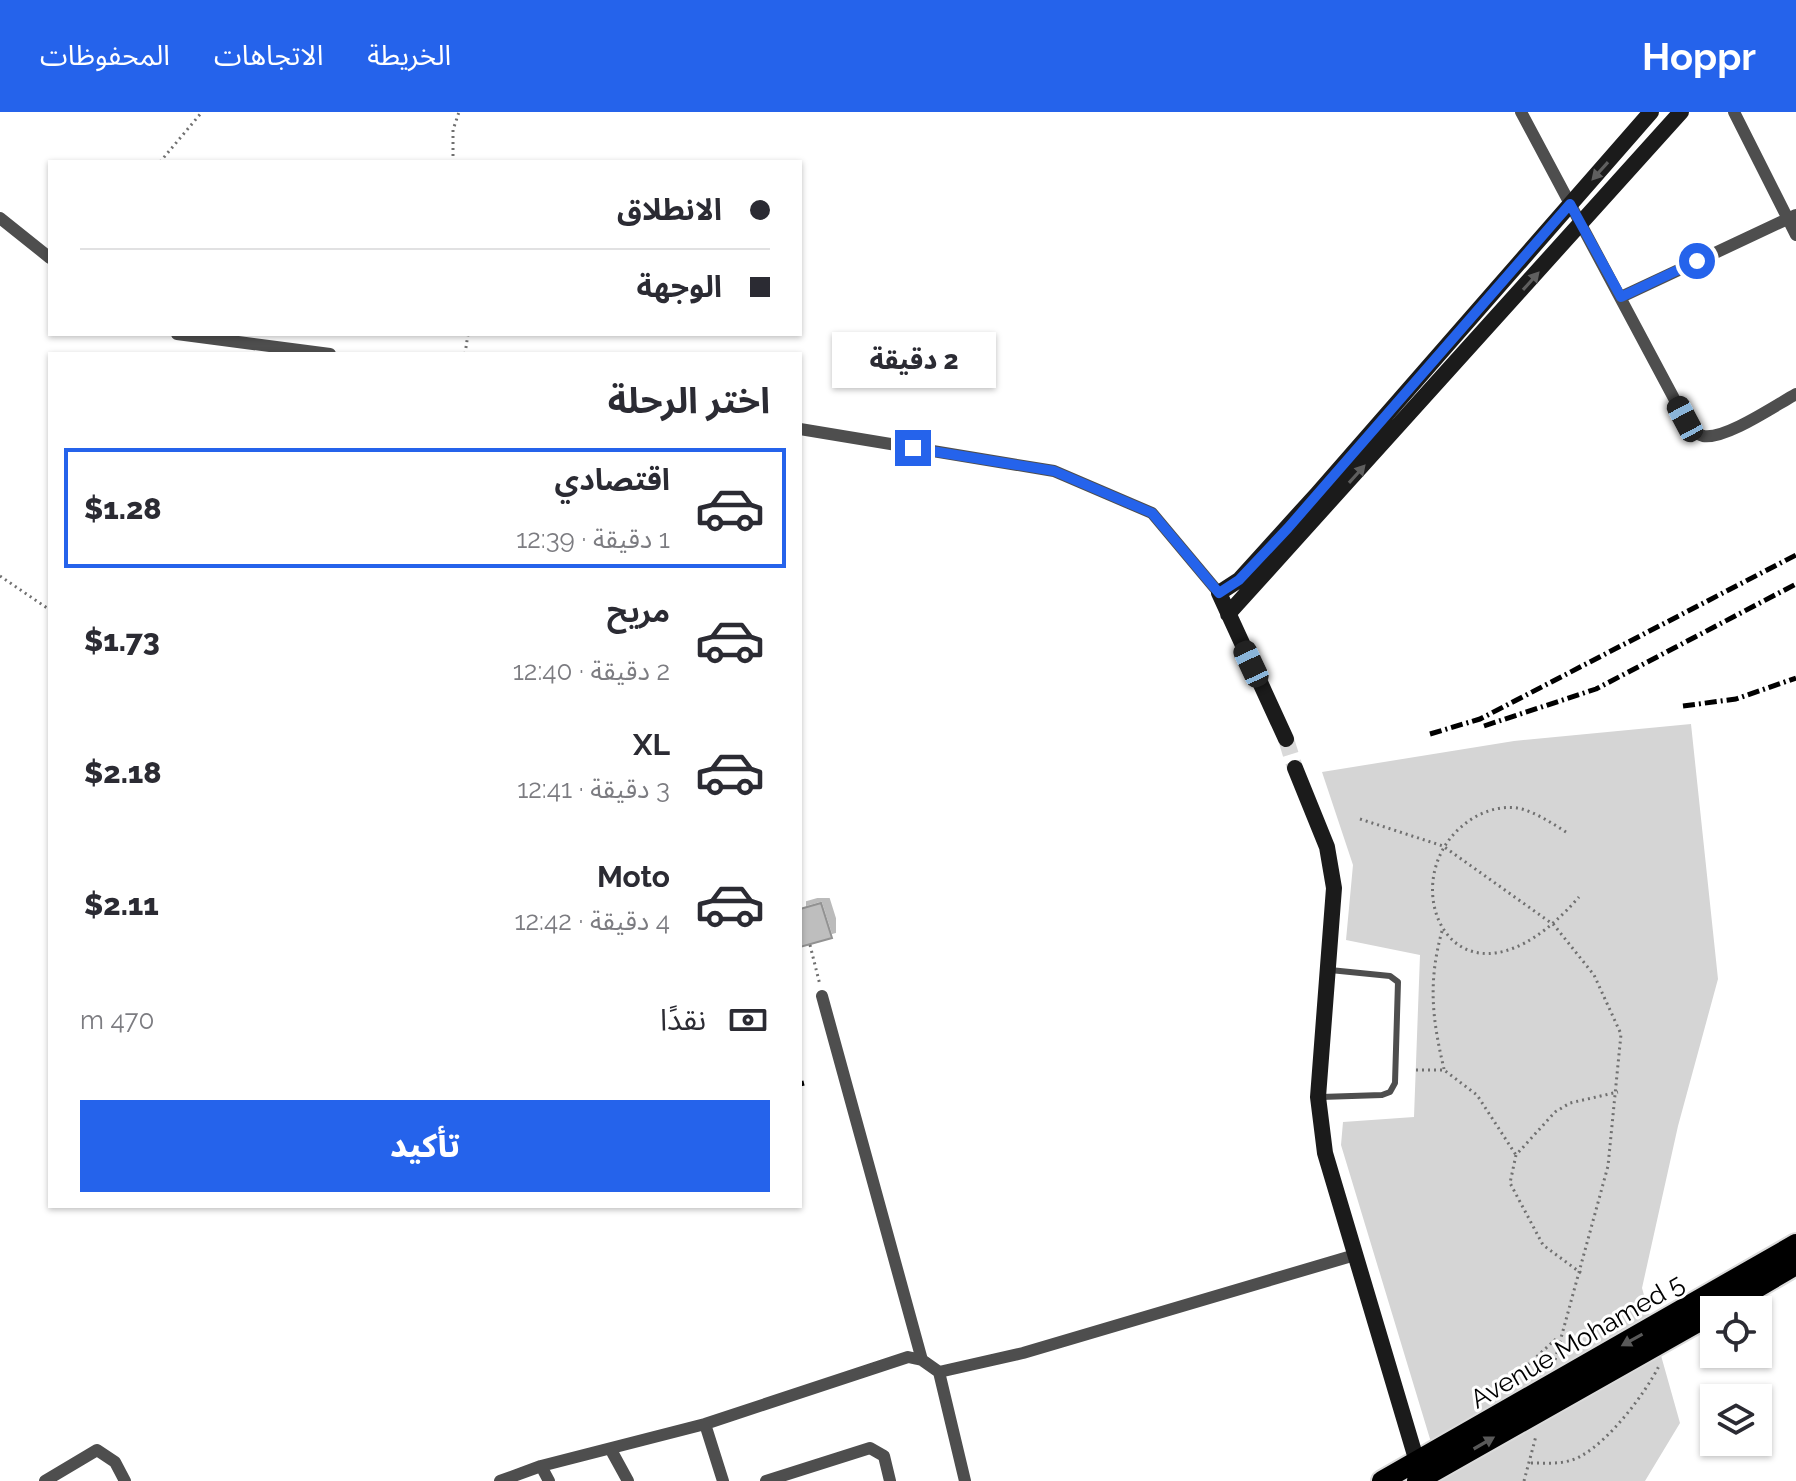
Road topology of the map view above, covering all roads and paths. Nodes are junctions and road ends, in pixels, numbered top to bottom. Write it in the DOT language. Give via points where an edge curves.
graph roads {
  1 [pos="202,112"];
  2 [pos="459,112"];
  3 [pos="1651,112"];
  4 [pos="1681,112"];
  5 [pos="1734,112"];
  6 [pos="1526,114"];
  7 [pos="162,160"];
  8 [pos="453,160"];
  9 [pos="1570,204"];
  10 [pos="1792,217"];
  11 [pos="0,218"];
  12 [pos="1581,225"];
  13 [pos="1796,235"];
  14 [pos="48,256"];
  15 [pos="1621,297"];
  16 [pos="192,336"];
  17 [pos="315,352"];
  18 [pos="1796,394"];
  19 [pos="802,429"];
  20 [pos="1373,443"];
  21 [pos="0,576"];
  22 [pos="1219,593"];
  23 [pos="48,609"];
  24 [pos="1228,614"];
  25 [pos="1286,739"];
  26 [pos="1295,768"];
  27 [pos="1360,819"];
  28 [pos="1566,832"];
  29 [pos="1443,846"];
  30 [pos="1579,897"];
  31 [pos="1554,925"];
  32 [pos="1442,931"];
  33 [pos="810,945"];
  34 [pos="1330,970"];
  35 [pos="822,996"];
  36 [pos="1416,1070"];
  37 [pos="1444,1070"];
  38 [pos="1618,1092"];
  39 [pos="1318,1097"];
  40 [pos="1516,1155"];
  41 [pos="1796,1244"];
  42 [pos="1355,1255"];
  43 [pos="1796,1265"];
  44 [pos="1581,1273"];
  45 [pos="1743,1296"];
  46 [pos="1700,1320"];
  47 [pos="1558,1337"];
  48 [pos="1660,1340"];
  49 [pos="922,1360"];
  50 [pos="1553,1368"];
  51 [pos="939,1372"];
  52 [pos="1507,1395"];
  53 [pos="705,1424"];
  54 [pos="1537,1424"];
  55 [pos="611,1450"];
  56 [pos="1531,1463"];
  57 [pos="541,1466"];
  58 [pos="1418,1473"];
  59 [pos="45,1481"];
  60 [pos="125,1481"];
  61 [pos="500,1481"];
  62 [pos="549,1481"];
  63 [pos="628,1481"];
  64 [pos="723,1481"];
  65 [pos="766,1481"];
  66 [pos="890,1481"];
  67 [pos="965,1481"];
  68 [pos="1382,1481"];
  69 [pos="1524,1481"];
  1 -- 7 [label="path"];
  2 -- 8 [label="path"];
  3 -- 9 [label="street, one-way"];
  4 -- 12 [label="street"];
  5 -- 10 [label="street"];
  6 -- 9 [label="street"];
  9 -- 12 [label="street"];
  9 -- 20 [label="street"];
  10 -- 13 [label="street"];
  10 -- 15 [label="street"];
  11 -- 14 [label="street"];
  12 -- 15 [label="street"];
  20 -- 12 [label="street, one-way"];
  15 -- 18 [label="street" via="1698,434 1728,431"];
  16 -- 17 [label="street"];
  19 -- 22 [label="street" via="1054,471 1152,513"];
  20 -- 22 [label="street" via="1239,580"];
  24 -- 20 [label="street, one-way"];
  21 -- 23 [label="path"];
  22 -- 24 [label="street"];
  24 -- 25 [label="street"];
  26 -- 34 [label="street" via="1332,866"];
  27 -- 29 [label="path"];
  28 -- 29 [label="path" via="1538,815 1501,808 1464,824"];
  29 -- 31 [label="path"];
  29 -- 32 [label="path" via="1434,876 1435,913"];
  30 -- 31 [label="path"];
  31 -- 32 [label="path" via="1533,940 1485,956 1462,949"];
  31 -- 38 [label="path" via="1594,975 1621,1034"];
  32 -- 37 [label="path" via="1432,967"];
  33 -- 35 [label="path"];
  34 -- 39 [label="street"];
  34 -- 39 [label="lane" via="1390,976 1398,982 1395,1083 1382,1095"];
  35 -- 49 [label="street"];
  36 -- 37 [label="path"];
  37 -- 40 [label="path" via="1477,1095"];
  38 -- 40 [label="path" via="1570,1103 1555,1112"];
  38 -- 44 [label="path" via="1608,1166"];
  39 -- 42 [label="street" via="1325,1153"];
  40 -- 44 [label="path" via="1510,1183 1543,1245"];
  41 -- 48 [label="main road, Avenue Mohamed 5"];
  42 -- 51 [label="street" via="1038,1349"];
  42 -- 58 [label="street"];
  43 -- 45 [label="main road, Avenue Mohamed 5"];
  44 -- 47 [label="path"];
  46 -- 48 [label="main road, Avenue Mohamed 5"];
  47 -- 50 [label="path"];
  47 -- 52 [label="path" via="1511,1380"];
  48 -- 56 [label="path" via="1659,1365 1646,1390 1582,1456 1561,1463"];
  48 -- 58 [label="main road, Avenue Mohamed 5"];
  49 -- 51 [label="street"];
  49 -- 53 [label="street" via="902,1358"];
  51 -- 67 [label="street"];
  53 -- 55 [label="street"];
  53 -- 64 [label="street"];
  54 -- 56 [label="path"];
  55 -- 57 [label="street"];
  55 -- 63 [label="street"];
  56 -- 69 [label="path"];
  57 -- 61 [label="street"];
  57 -- 62 [label="street"];
  58 -- 68 [label="main road, Avenue Mohamed 5"];
  59 -- 60 [label="street" via="97,1450 108,1455"];
  65 -- 66 [label="street" via="870,1448 884,1456"];
}
